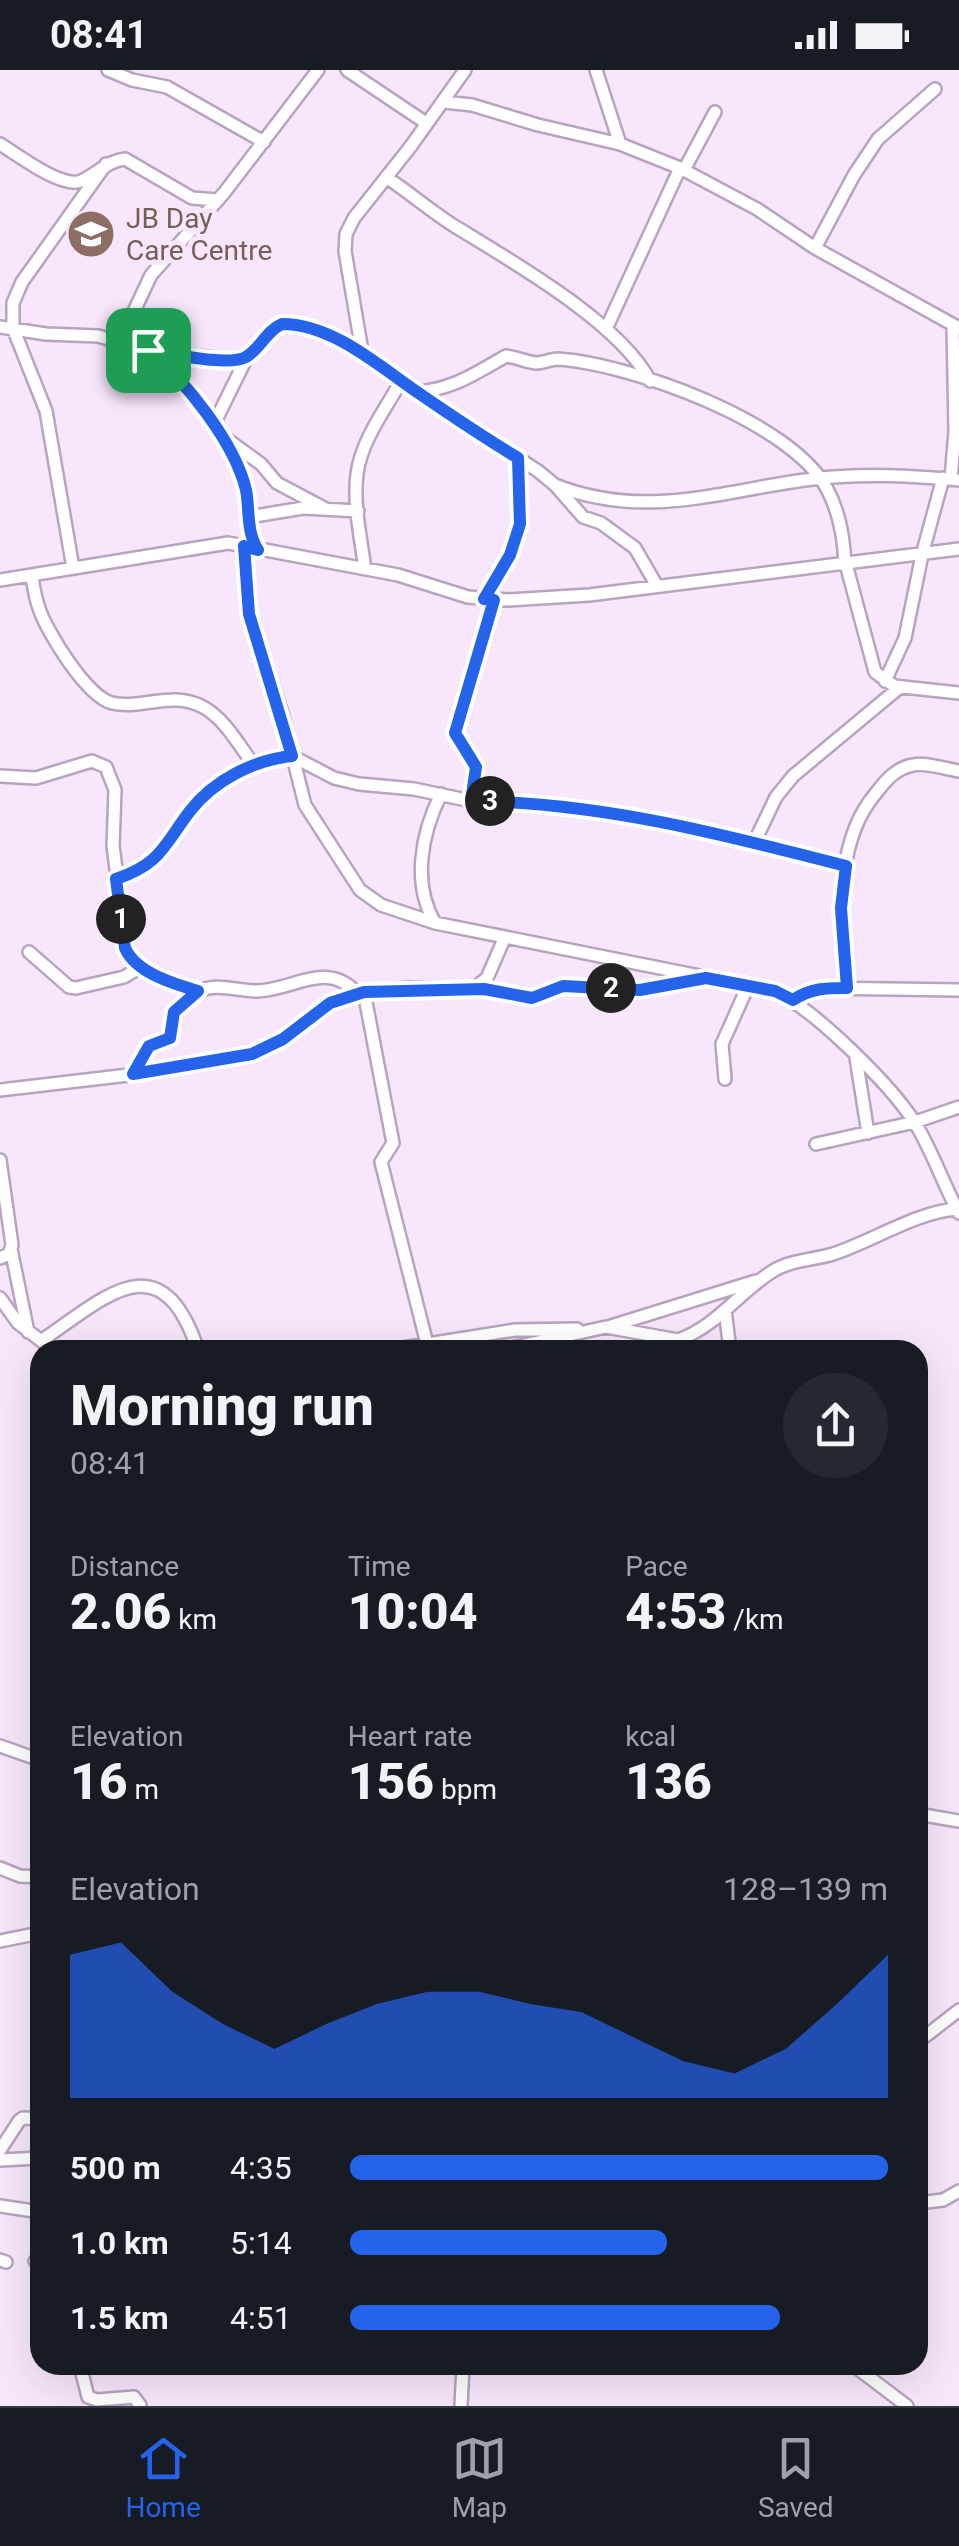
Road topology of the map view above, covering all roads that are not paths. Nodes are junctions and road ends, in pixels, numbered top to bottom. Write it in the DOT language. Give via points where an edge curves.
graph roads {
  1 [pos="108,70"];
  2 [pos="318,70"];
  3 [pos="347,70"];
  4 [pos="465,70"];
  5 [pos="596,70"];
  6 [pos="935,89"];
  7 [pos="444,102"];
  8 [pos="716,112"];
  9 [pos="426,123"];
  10 [pos="264,142"];
  11 [pos="0,144"];
  12 [pos="620,144"];
  13 [pos="106,164"];
  14 [pos="682,169"];
  15 [pos="386,178"];
  16 [pos="192,198"];
  17 [pos="218,200"];
  18 [pos="198,222"];
  19 [pos="815,248"];
  20 [pos="7,328"];
  21 [pos="956,328"];
  22 [pos="606,329"];
  23 [pos="120,341"];
  24 [pos="148,350"];
  25 [pos="362,352"];
  26 [pos="248,356"];
  27 [pos="402,381"];
  28 [pos="650,381"];
  29 [pos="416,392"];
  30 [pos="956,397"];
  31 [pos="217,430"];
  32 [pos="518,458"];
  33 [pos="819,478"];
  34 [pos="951,479"];
  35 [pos="556,485"];
  36 [pos="326,508"];
  37 [pos="358,511"];
  38 [pos="249,516"];
  39 [pos="244,546"];
  40 [pos="959,549"];
  41 [pos="258,550"];
  42 [pos="922,555"];
  43 [pos="846,564"];
  44 [pos="73,568"];
  45 [pos="364,569"];
  46 [pos="32,578"];
  47 [pos="0,580"];
  48 [pos="657,586"];
  49 [pos="489,600"];
  50 [pos="884,680"];
  51 [pos="900,687"];
  52 [pos="959,694"];
  53 [pos="292,756"];
  54 [pos="253,764"];
  55 [pos="959,772"];
  56 [pos="0,776"];
  57 [pos="442,794"];
  58 [pos="471,801"];
  59 [pos="754,842"];
  60 [pos="846,866"];
  61 [pos="116,879"];
  62 [pos="435,924"];
  63 [pos="505,937"];
  64 [pos="30,952"];
  65 [pos="142,966"];
  66 [pos="706,978"];
  67 [pos="748,986"];
  68 [pos="847,988"];
  69 [pos="472,990"];
  70 [pos="959,990"];
  71 [pos="198,991"];
  72 [pos="361,992"];
  73 [pos="793,1000"];
  74 [pos="856,1058"];
  75 [pos="133,1074"];
  76 [pos="725,1079"];
  77 [pos="0,1090"];
  78 [pos="959,1108"];
  79 [pos="915,1122"];
  80 [pos="868,1133"];
  81 [pos="816,1144"];
  82 [pos="0,1160"];
  83 [pos="955,1206"];
  84 [pos="11,1249"];
  85 [pos="0,1260"];
  86 [pos="16,1276"];
  87 [pos="760,1280"];
  88 [pos="0,1298"];
  89 [pos="725,1310"];
  90 [pos="606,1327"];
  91 [pos="591,1330"];
  92 [pos="28,1332"];
  93 [pos="39,1340"];
  94 [pos="42,1340"];
  95 [pos="197,1340"];
  96 [pos="426,1340"];
  97 [pos="452,1340"];
  98 [pos="546,1340"];
  99 [pos="729,1340"];
  100 [pos="0,1746"];
  101 [pos="30,1756"];
  102 [pos="928,1816"];
  103 [pos="959,1821"];
  104 [pos="0,1868"];
  105 [pos="30,1877"];
  106 [pos="30,1935"];
  107 [pos="0,1941"];
  108 [pos="959,2010"];
  109 [pos="928,2034"];
  110 [pos="30,2118"];
  111 [pos="0,2150"];
  112 [pos="30,2158"];
  113 [pos="0,2160"];
  114 [pos="959,2191"];
  115 [pos="928,2202"];
  116 [pos="0,2206"];
  117 [pos="30,2210"];
  118 [pos="82,2375"];
  119 [pos="463,2375"];
  120 [pos="866,2375"];
  121 [pos="140,2405"];
  122 [pos="461,2406"];
  123 [pos="907,2406"];
  1 -- 10 [label="street" via="166,87"];
  2 -- 10 [label="street"];
  3 -- 9 [label="street"];
  4 -- 7 [label="street"];
  5 -- 12 [label="street"];
  6 -- 19 [label="street" via="878,139"];
  7 -- 9 [label="street"];
  7 -- 12 [label="street"];
  8 -- 14 [label="street"];
  9 -- 15 [label="street"];
  10 -- 17 [label="street"];
  11 -- 13 [label="street" via="73,184"];
  12 -- 14 [label="street"];
  13 -- 16 [label="street" via="125,158"];
  13 -- 20 [label="street" via="22,282"];
  14 -- 19 [label="street"];
  14 -- 22 [label="street"];
  15 -- 22 [label="street"];
  15 -- 25 [label="street" via="346,234"];
  16 -- 17 [label="street"];
  16 -- 18 [label="street"];
  17 -- 18 [label="street"];
  18 -- 23 [label="street" via="151,274"];
  19 -- 21 [label="street"];
  20 -- 23 [label="street"];
  20 -- 44 [label="street" via="46,411"];
  21 -- 30 [label="street"];
  22 -- 28 [label="street"];
  23 -- 24 [label="street"];
  24 -- 26 [label="street" via="231,360"];
  24 -- 31 [label="street" via="178,374"];
  25 -- 26 [label="street" via="282,324"];
  25 -- 27 [label="street"];
  26 -- 31 [label="street"];
  27 -- 29 [label="street"];
  27 -- 37 [label="street" via="365,446 357,470"];
  28 -- 29 [label="street" via="556,358 538,364 506,356 471,378"];
  28 -- 33 [label="street" via="716,404 766,431"];
  29 -- 32 [label="street"];
  30 -- 34 [label="street"];
  31 -- 36 [label="street" via="277,483"];
  31 -- 38 [label="street" via="240,470"];
  32 -- 35 [label="street"];
  32 -- 49 [label="street" via="520,524"];
  33 -- 34 [label="street"];
  33 -- 35 [label="street" via="658,504"];
  33 -- 43 [label="street" via="836,514"];
  34 -- 42 [label="street"];
  35 -- 48 [label="street" via="583,517 635,548"];
  36 -- 37 [label="street"];
  36 -- 38 [label="street"];
  37 -- 45 [label="street"];
  38 -- 41 [label="street"];
  39 -- 41 [label="street"];
  39 -- 44 [label="street" via="228,543"];
  39 -- 53 [label="street" via="249,614"];
  40 -- 42 [label="street"];
  41 -- 45 [label="street"];
  42 -- 43 [label="street"];
  42 -- 50 [label="street" via="905,638"];
  43 -- 48 [label="street"];
  43 -- 50 [label="street" via="870,660"];
  44 -- 46 [label="street"];
  45 -- 49 [label="street"];
  46 -- 47 [label="street"];
  46 -- 54 [label="street" via="56,645 94,692 115,704 162,699 201,706"];
  48 -- 49 [label="street"];
  49 -- 58 [label="street" via="455,733 476,767"];
  50 -- 51 [label="street"];
  51 -- 52 [label="street"];
  51 -- 59 [label="street" via="793,776"];
  53 -- 54 [label="street"];
  53 -- 57 [label="street" via="334,778"];
  53 -- 62 [label="street" via="304,805 360,890"];
  54 -- 61 [label="street" via="190,810 163,852"];
  55 -- 60 [label="street" via="916,764 888,779 862,810"];
  56 -- 61 [label="street" via="36,778 92,761 106,767 115,790"];
  57 -- 58 [label="street"];
  57 -- 62 [label="street" via="432,812 420,879"];
  58 -- 59 [label="street" via="562,805"];
  59 -- 60 [label="street"];
  60 -- 68 [label="street" via="841,908"];
  61 -- 65 [label="street" via="126,952"];
  62 -- 63 [label="street"];
  63 -- 66 [label="street"];
  63 -- 69 [label="street" via="487,978"];
  64 -- 65 [label="street" via="76,988 124,978"];
  65 -- 71 [label="street"];
  66 -- 67 [label="street"];
  66 -- 69 [label="street" via="640,990 563,986 532,998"];
  67 -- 73 [label="street"];
  67 -- 76 [label="street" via="722,1044"];
  68 -- 70 [label="street"];
  68 -- 73 [label="street" via="820,988"];
  69 -- 72 [label="street"];
  71 -- 72 [label="street" via="256,991 322,976"];
  71 -- 75 [label="street" via="174,1012 170,1038 149,1046"];
  72 -- 75 [label="street" via="330,1003 266,1049"];
  72 -- 96 [label="street" via="394,1143 380,1162"];
  73 -- 74 [label="street"];
  74 -- 79 [label="street"];
  74 -- 80 [label="street"];
  75 -- 77 [label="street"];
  78 -- 79 [label="street"];
  79 -- 80 [label="street"];
  79 -- 83 [label="street"];
  80 -- 81 [label="street"];
  82 -- 84 [label="street"];
  83 -- 87 [label="street"];
  84 -- 85 [label="street"];
  84 -- 86 [label="street"];
  85 -- 86 [label="street"];
  86 -- 92 [label="street"];
  87 -- 89 [label="street"];
  87 -- 90 [label="street"];
  88 -- 92 [label="street"];
  89 -- 90 [label="street" via="678,1340"];
  89 -- 99 [label="street"];
  90 -- 91 [label="street"];
  91 -- 97 [label="street" via="516,1330"];
  91 -- 98 [label="street"];
  92 -- 93 [label="street"];
  94 -- 95 [label="street" via="136,1285 167,1292"];
  100 -- 101 [label="street"];
  102 -- 103 [label="street"];
  104 -- 105 [label="street"];
  106 -- 107 [label="street"];
  108 -- 109 [label="street"];
  110 -- 111 [label="street" via="18,2121"];
  112 -- 113 [label="street"];
  114 -- 115 [label="street"];
  116 -- 117 [label="street"];
  118 -- 121 [label="street" via="88,2397 134,2397"];
  119 -- 122 [label="street"];
  120 -- 123 [label="street"];
}
